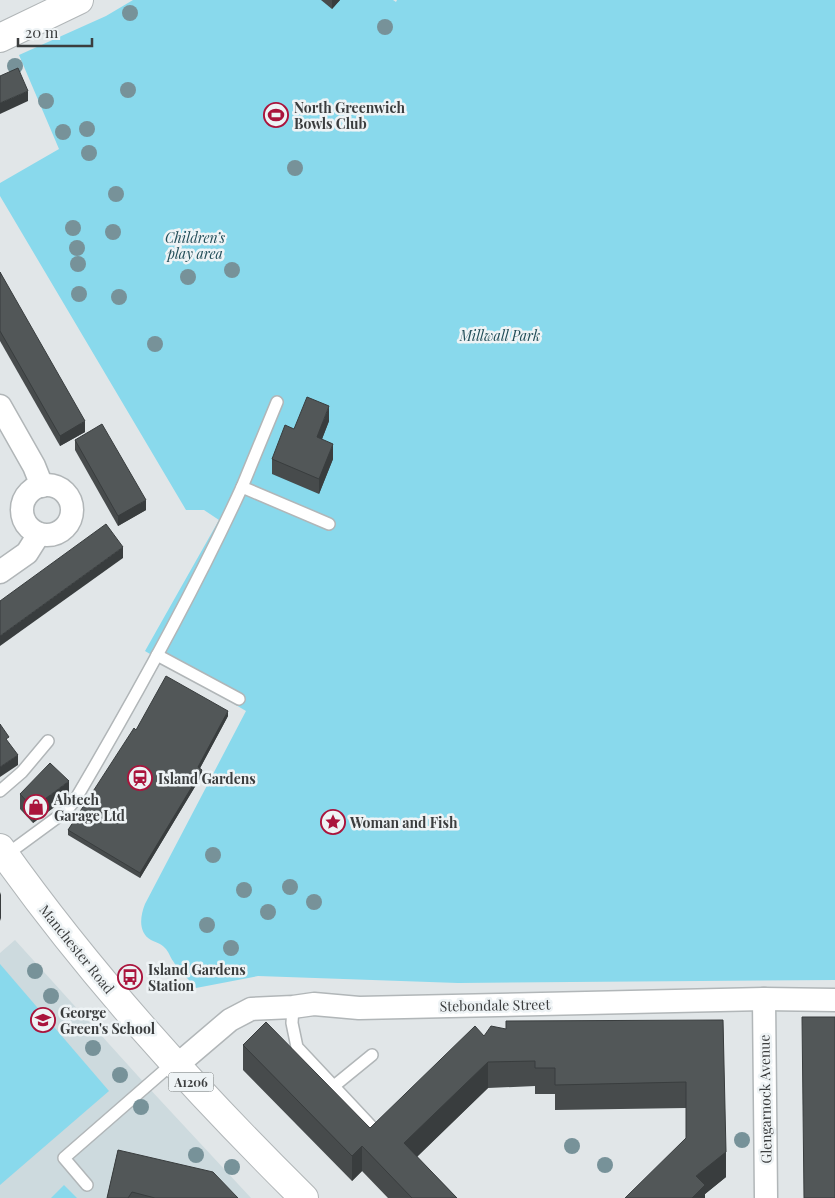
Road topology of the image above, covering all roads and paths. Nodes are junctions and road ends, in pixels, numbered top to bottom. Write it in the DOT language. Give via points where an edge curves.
graph roads {
  1 [pos="80,0"];
  2 [pos="0,38"];
  3 [pos="277,402"];
  4 [pos="0,406"];
  5 [pos="42,486"];
  6 [pos="242,487"];
  7 [pos="329,524"];
  8 [pos="39,534"];
  9 [pos="0,572"];
  10 [pos="157,656"];
  11 [pos="239,699"];
  12 [pos="48,740"];
  13 [pos="0,791"];
  14 [pos="3,852"];
  15 [pos="764,999"];
  16 [pos="835,1000"];
  17 [pos="293,1007"];
  18 [pos="372,1055"];
  19 [pos="175,1065"];
  20 [pos="334,1086"];
  21 [pos="371,1126"];
  22 [pos="87,1185"];
  23 [pos="304,1198"];
  24 [pos="766,1198"];
  1 -- 2 [label="main road"];
  3 -- 6 [label="lane"];
  4 -- 5 [label="street"];
  5 -- 8 [label="street" via="28,494 22,508 26,524"];
  5 -- 8 [label="street" via="50,485 65,492 72,508 68,524 62,530 55,534"];
  6 -- 7 [label="lane"];
  6 -- 10 [label="lane"];
  8 -- 9 [label="street" via="27,552"];
  10 -- 11 [label="lane"];
  10 -- 14 [label="lane" via="75,800 66,810"];
  12 -- 13 [label="lane" via="22,772"];
  14 -- 19 [label="main road, Manchester Road / A1206" via="46,912"];
  15 -- 16 [label="street, Stebondale Street"];
  15 -- 17 [label="street, Stebondale Street" via="359,1008 314,1004"];
  15 -- 24 [label="street, Glengarnock Avenue"];
  17 -- 19 [label="street, Stebondale Street" via="251,1009 237,1015"];
  17 -- 20 [label="lane" via="292,1023 297,1047"];
  18 -- 20 [label="lane"];
  19 -- 22 [label="lane" via="64,1158"];
  19 -- 23 [label="main road, Manchester Road / A1206"];
  20 -- 21 [label="lane"];
}
